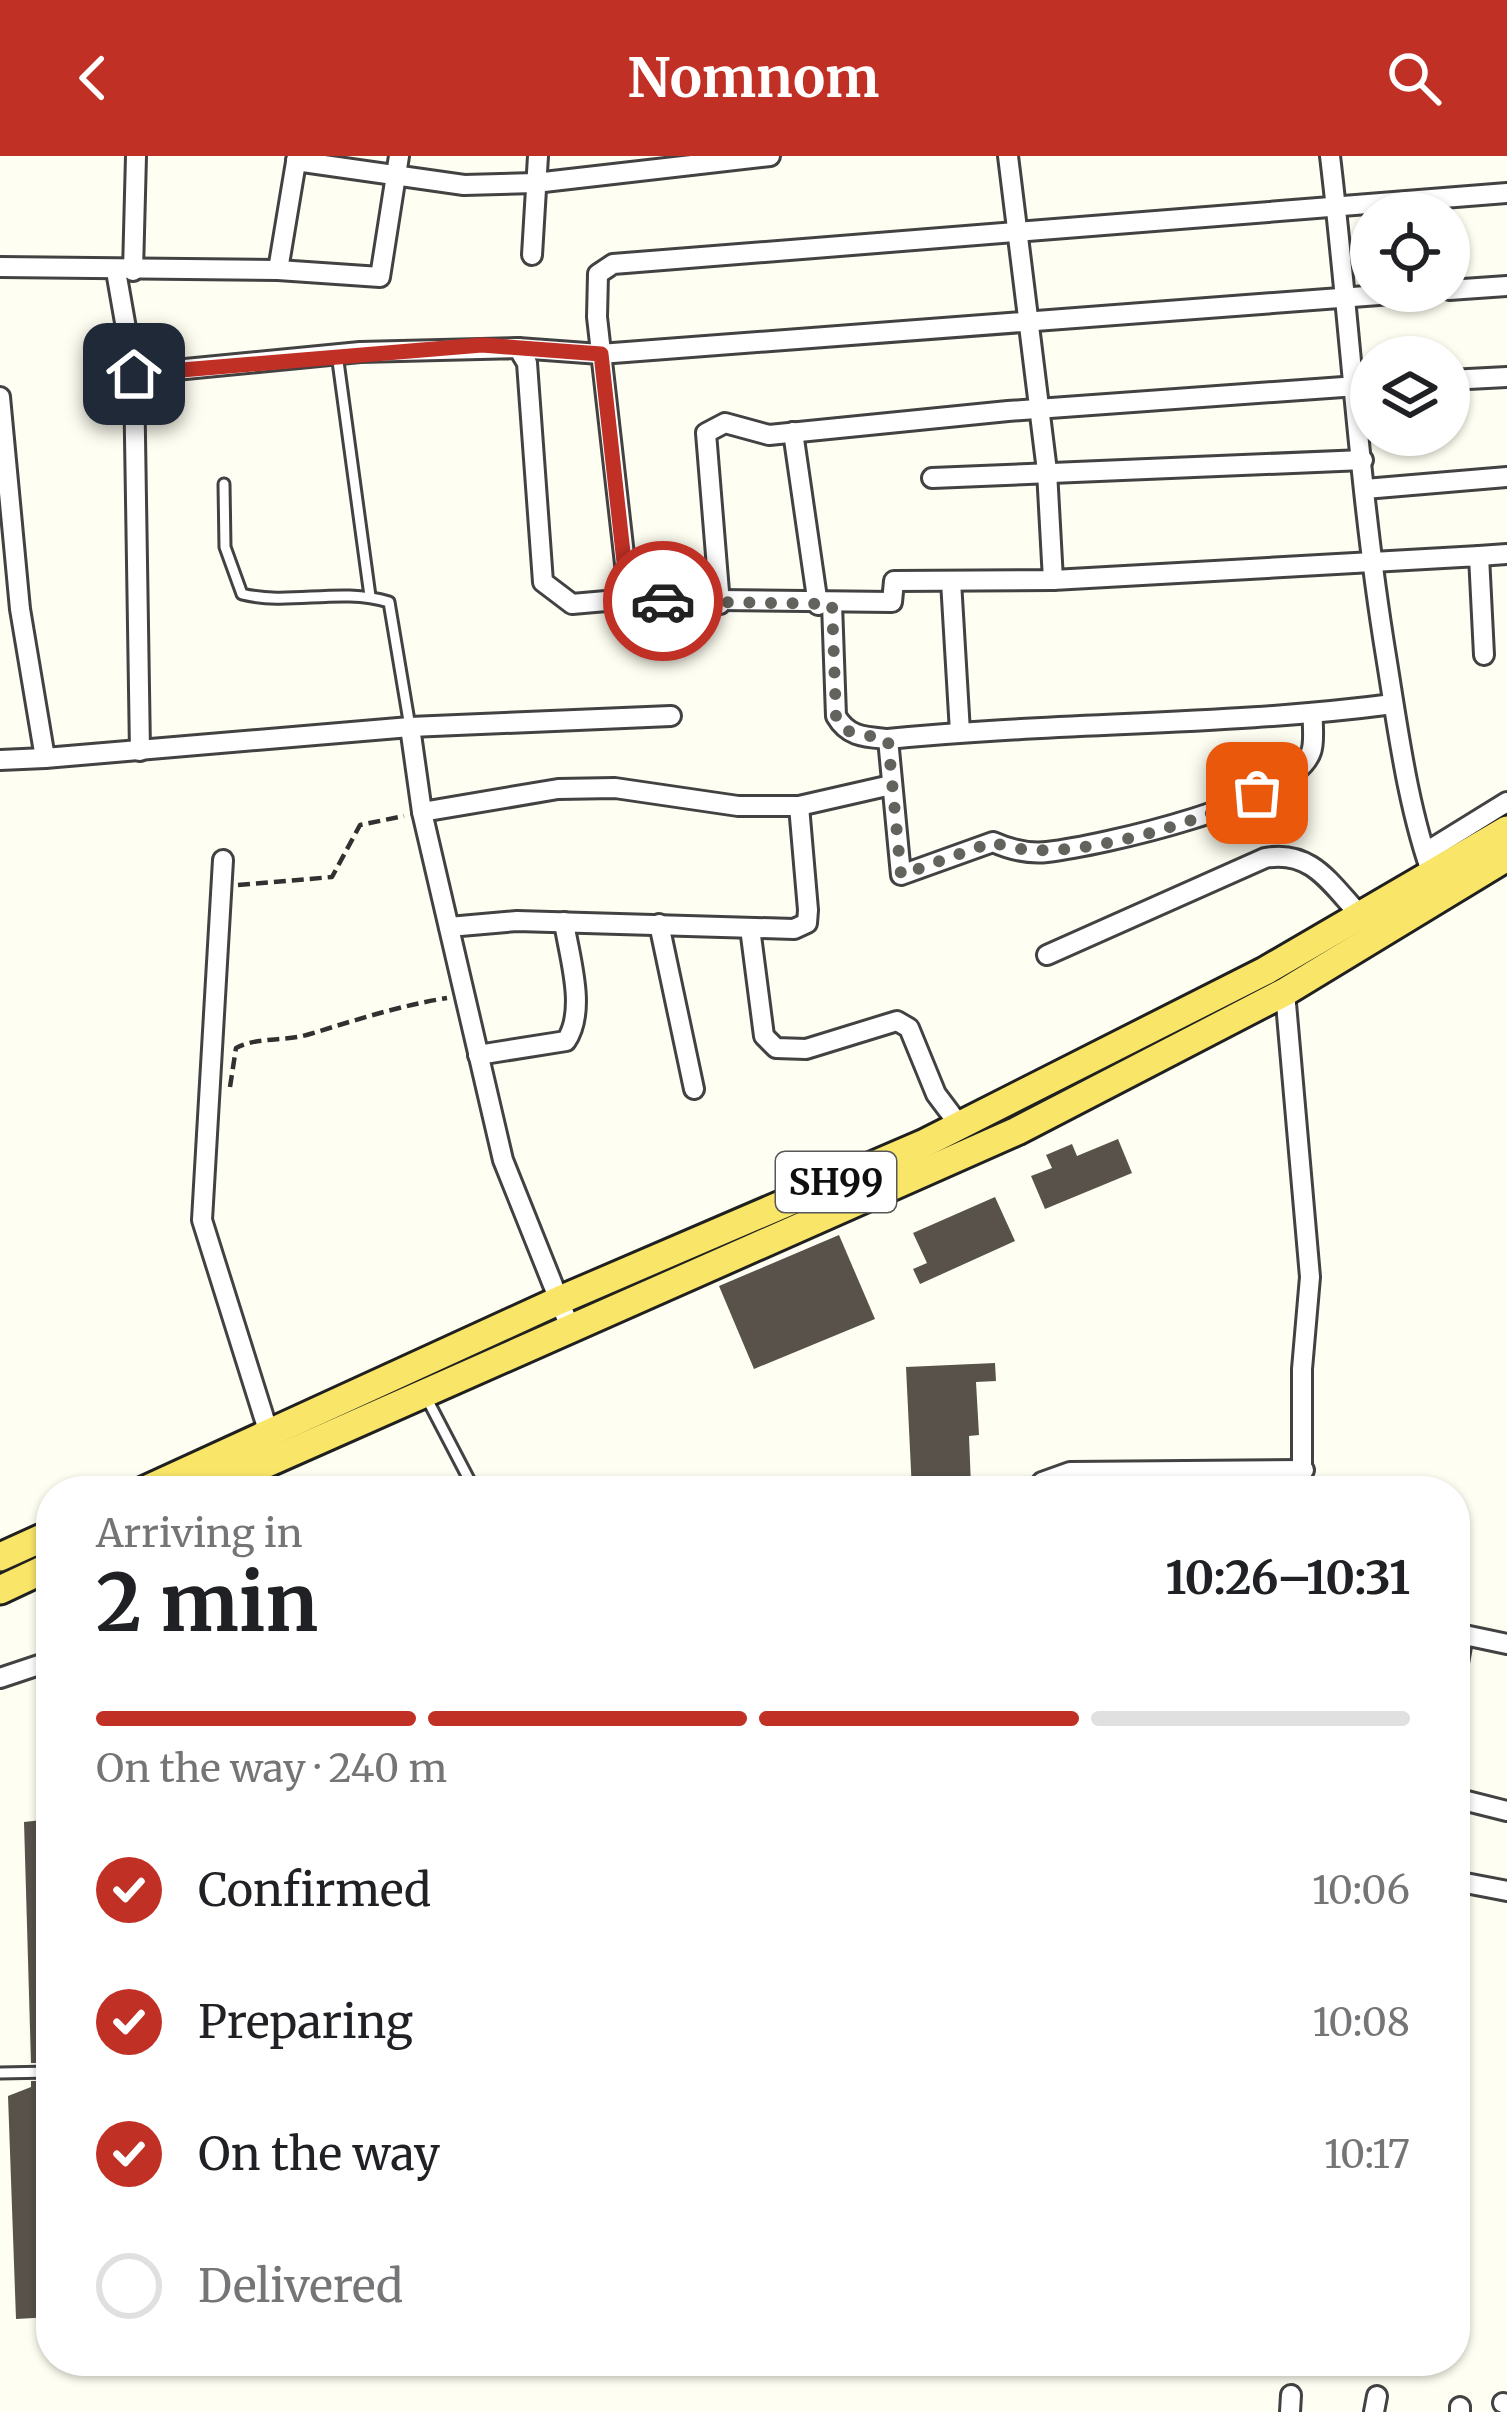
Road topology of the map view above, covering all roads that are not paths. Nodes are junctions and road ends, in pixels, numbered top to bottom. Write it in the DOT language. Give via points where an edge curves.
graph roads {
  1 [pos="136,156"];
  2 [pos="399,156"];
  3 [pos="538,156"];
  4 [pos="770,156"];
  5 [pos="1008,156"];
  6 [pos="1330,156"];
  7 [pos="296,159"];
  8 [pos="395,178"];
  9 [pos="536,183"];
  10 [pos="1507,193"];
  11 [pos="1336,204"];
  12 [pos="1019,230"];
  13 [pos="532,255"];
  14 [pos="0,267"];
  15 [pos="278,270"];
  16 [pos="124,271"];
  17 [pos="1507,286"];
  18 [pos="1470,289"];
  19 [pos="1349,298"];
  20 [pos="1027,318"];
  21 [pos="1355,336"];
  22 [pos="518,348"];
  23 [pos="337,354"];
  24 [pos="601,354"];
  25 [pos="134,374"];
  26 [pos="1507,377"];
  27 [pos="1470,379"];
  28 [pos="1350,387"];
  29 [pos="0,398"];
  30 [pos="1039,409"];
  31 [pos="794,432"];
  32 [pos="1363,456"];
  33 [pos="1363,460"];
  34 [pos="1047,471"];
  35 [pos="1507,477"];
  36 [pos="932,478"];
  37 [pos="224,484"];
  38 [pos="1365,489"];
  39 [pos="5,512"];
  40 [pos="1507,554"];
  41 [pos="1479,556"];
  42 [pos="1369,559"];
  43 [pos="1053,580"];
  44 [pos="951,581"];
  45 [pos="370,596"];
  46 [pos="628,598"];
  47 [pos="721,604"];
  48 [pos="825,605"];
  49 [pos="10,609"];
  50 [pos="1484,655"];
  51 [pos="1394,704"];
  52 [pos="1313,715"];
  53 [pos="671,716"];
  54 [pos="410,727"];
  55 [pos="959,732"];
  56 [pos="888,740"];
  57 [pos="140,752"];
  58 [pos="46,758"];
  59 [pos="0,760"];
  60 [pos="891,785"];
  61 [pos="1507,802"];
  62 [pos="799,806"];
  63 [pos="422,812"];
  64 [pos="1507,830"];
  65 [pos="1507,857"];
  66 [pos="223,860"];
  67 [pos="1434,875"];
  68 [pos="1361,916"];
  69 [pos="564,922"];
  70 [pos="659,924"];
  71 [pos="448,927"];
  72 [pos="750,928"];
  73 [pos="1047,955"];
  74 [pos="1285,992"];
  75 [pos="478,1054"];
  76 [pos="694,1090"];
  77 [pos="959,1126"];
  78 [pos="564,1313"];
  79 [pos="422,1390"];
  80 [pos="273,1444"];
  81 [pos="1304,1470"];
  82 [pos="184,1476"];
  83 [pos="226,1476"];
  84 [pos="467,1476"];
  85 [pos="1059,1476"];
  86 [pos="1303,1476"];
  87 [pos="36,1541"];
  88 [pos="0,1557"];
  89 [pos="36,1573"];
  90 [pos="0,1591"];
  91 [pos="1470,1636"];
  92 [pos="1507,1644"];
  93 [pos="36,1666"];
  94 [pos="0,1678"];
  95 [pos="1470,1802"];
  96 [pos="1507,1811"];
  97 [pos="1470,1884"];
  98 [pos="1507,1891"];
  99 [pos="0,2072"];
  100 [pos="36,2072"];
  1 -- 16 [label="street"];
  2 -- 8 [label="street"];
  3 -- 9 [label="street"];
  4 -- 9 [label="street"];
  5 -- 12 [label="street"];
  6 -- 11 [label="street"];
  7 -- 8 [label="street"];
  7 -- 15 [label="street"];
  8 -- 9 [label="street"];
  8 -- 15 [label="street" via="380,277"];
  9 -- 13 [label="street"];
  10 -- 11 [label="street"];
  11 -- 12 [label="street"];
  11 -- 19 [label="street"];
  12 -- 20 [label="street"];
  12 -- 24 [label="street" via="613,264 598,274"];
  14 -- 16 [label="street"];
  15 -- 16 [label="street"];
  16 -- 25 [label="street"];
  17 -- 18 [label="street"];
  19 -- 20 [label="street"];
  19 -- 21 [label="street"];
  20 -- 24 [label="street"];
  20 -- 30 [label="street"];
  22 -- 23 [label="street"];
  22 -- 24 [label="street"];
  22 -- 46 [label="street" via="526,363 542,582 572,604"];
  23 -- 25 [label="street"];
  23 -- 45 [label="lane"];
  24 -- 46 [label="street"];
  25 -- 57 [label="street"];
  26 -- 27 [label="street"];
  28 -- 30 [label="street"];
  29 -- 39 [label="street"];
  30 -- 31 [label="street"];
  30 -- 34 [label="street"];
  31 -- 47 [label="street" via="769,435 725,422 706,433"];
  31 -- 48 [label="street"];
  32 -- 33 [label="street"];
  33 -- 34 [label="street"];
  33 -- 38 [label="street"];
  34 -- 36 [label="street"];
  34 -- 43 [label="street"];
  35 -- 38 [label="street"];
  37 -- 45 [label="lane" via="225,547 242,594"];
  38 -- 42 [label="street"];
  39 -- 49 [label="street"];
  40 -- 41 [label="street"];
  41 -- 42 [label="street"];
  41 -- 50 [label="street"];
  42 -- 43 [label="street"];
  42 -- 51 [label="street"];
  43 -- 44 [label="street"];
  44 -- 48 [label="street" via="894,580 892,602"];
  44 -- 55 [label="street"];
  45 -- 54 [label="lane" via="388,602"];
  46 -- 47 [label="street"];
  47 -- 48 [label="street"];
  48 -- 56 [label="street" via="836,716 844,730"];
  49 -- 58 [label="street"];
  51 -- 52 [label="street"];
  51 -- 67 [label="street"];
  52 -- 55 [label="street"];
  52 -- 60 [label="street" via="1311,753 1294,773 1220,812 1044,853 993,842 901,875"];
  53 -- 54 [label="street"];
  54 -- 57 [label="street"];
  54 -- 63 [label="street"];
  55 -- 56 [label="street"];
  56 -- 60 [label="street"];
  57 -- 58 [label="street"];
  58 -- 59 [label="street"];
  60 -- 62 [label="street"];
  61 -- 67 [label="street"];
  62 -- 63 [label="street" via="615,788 526,793"];
  62 -- 72 [label="street" via="807,923"];
  63 -- 71 [label="street"];
  64 -- 67 [label="main road, SH99"];
  65 -- 67 [label="main road, SH99"];
  66 -- 80 [label="street" via="202,1220"];
  67 -- 68 [label="main road, SH99"];
  67 -- 74 [label="main road, SH99"];
  68 -- 73 [label="street" via="1306,859 1290,854"];
  68 -- 77 [label="main road, SH99"];
  69 -- 70 [label="street"];
  69 -- 71 [label="street"];
  69 -- 75 [label="street" via="572,1033 566,1041"];
  70 -- 72 [label="street"];
  70 -- 76 [label="street"];
  71 -- 75 [label="street"];
  72 -- 77 [label="street" via="764,1036 776,1048 806,1049 897,1021 909,1028"];
  74 -- 78 [label="main road, SH99" via="1017,1131"];
  74 -- 81 [label="street" via="1310,1276"];
  75 -- 78 [label="street" via="503,1160"];
  77 -- 78 [label="main road, SH99"];
  78 -- 79 [label="main road, SH99"];
  78 -- 80 [label="main road, SH99"];
  79 -- 80 [label="main road, SH99"];
  79 -- 84 [label="lane"];
  80 -- 82 [label="main road, SH99"];
  80 -- 83 [label="main road, SH99"];
  81 -- 85 [label="street"];
  81 -- 86 [label="street"];
  87 -- 88 [label="main road"];
  89 -- 90 [label="main road"];
  91 -- 92 [label="street"];
  93 -- 94 [label="street"];
  95 -- 96 [label="street"];
  97 -- 98 [label="street"];
  99 -- 100 [label="lane"];
}
